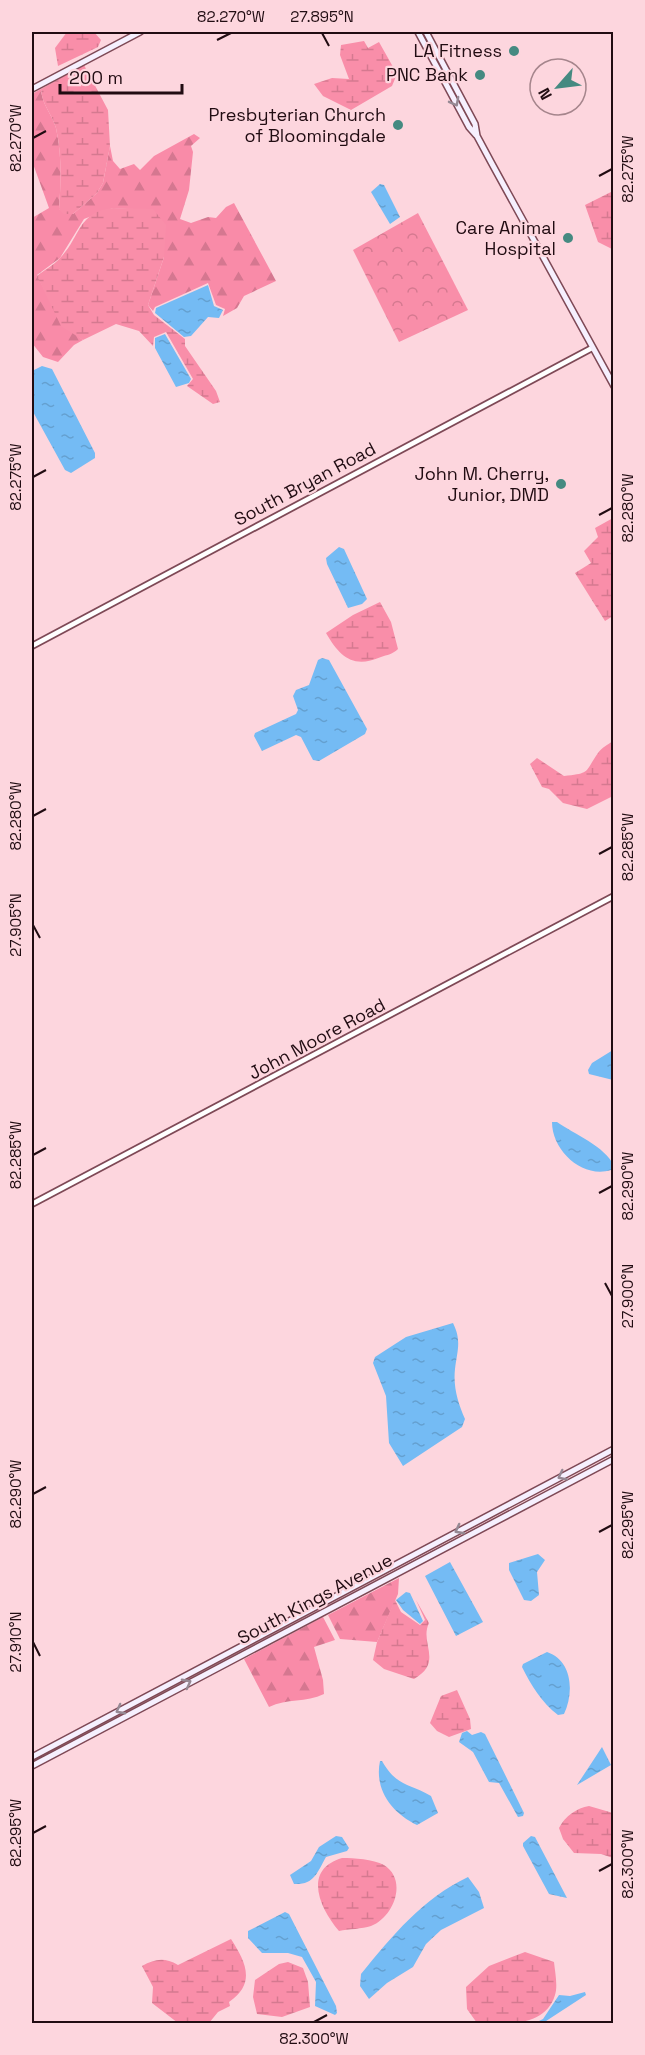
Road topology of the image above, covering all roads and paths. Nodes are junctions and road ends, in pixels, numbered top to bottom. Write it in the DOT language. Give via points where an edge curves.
graph roads {
  1 [pos="140,32"];
  2 [pos="418,32"];
  3 [pos="426,32"];
  4 [pos="32,89"];
  5 [pos="477,136"];
  6 [pos="592,348"];
  7 [pos="614,386"];
  8 [pos="32,646"];
  9 [pos="614,896"];
  10 [pos="32,1204"];
  11 [pos="614,1449"];
  12 [pos="614,1459"];
  13 [pos="212,1662"];
  14 [pos="215,1668"];
  15 [pos="32,1757"];
  16 [pos="32,1766"];
  1 -- 4 [label="main road"];
  2 -- 5 [label="main road, one-way" via="469,128"];
  3 -- 5 [label="main road" via="475,124"];
  5 -- 6 [label="main road"];
  6 -- 7 [label="main road"];
  6 -- 8 [label="street, South Bryan Road"];
  9 -- 10 [label="street, John Moore Road"];
  11 -- 13 [label="main road, South Kings Avenue, one-way"];
  12 -- 14 [label="main road, South Kings Avenue"];
  13 -- 14 [label="main road"];
  13 -- 15 [label="main road, South Kings Avenue, one-way"];
  16 -- 14 [label="main road, South Kings Avenue, one-way"];
}
